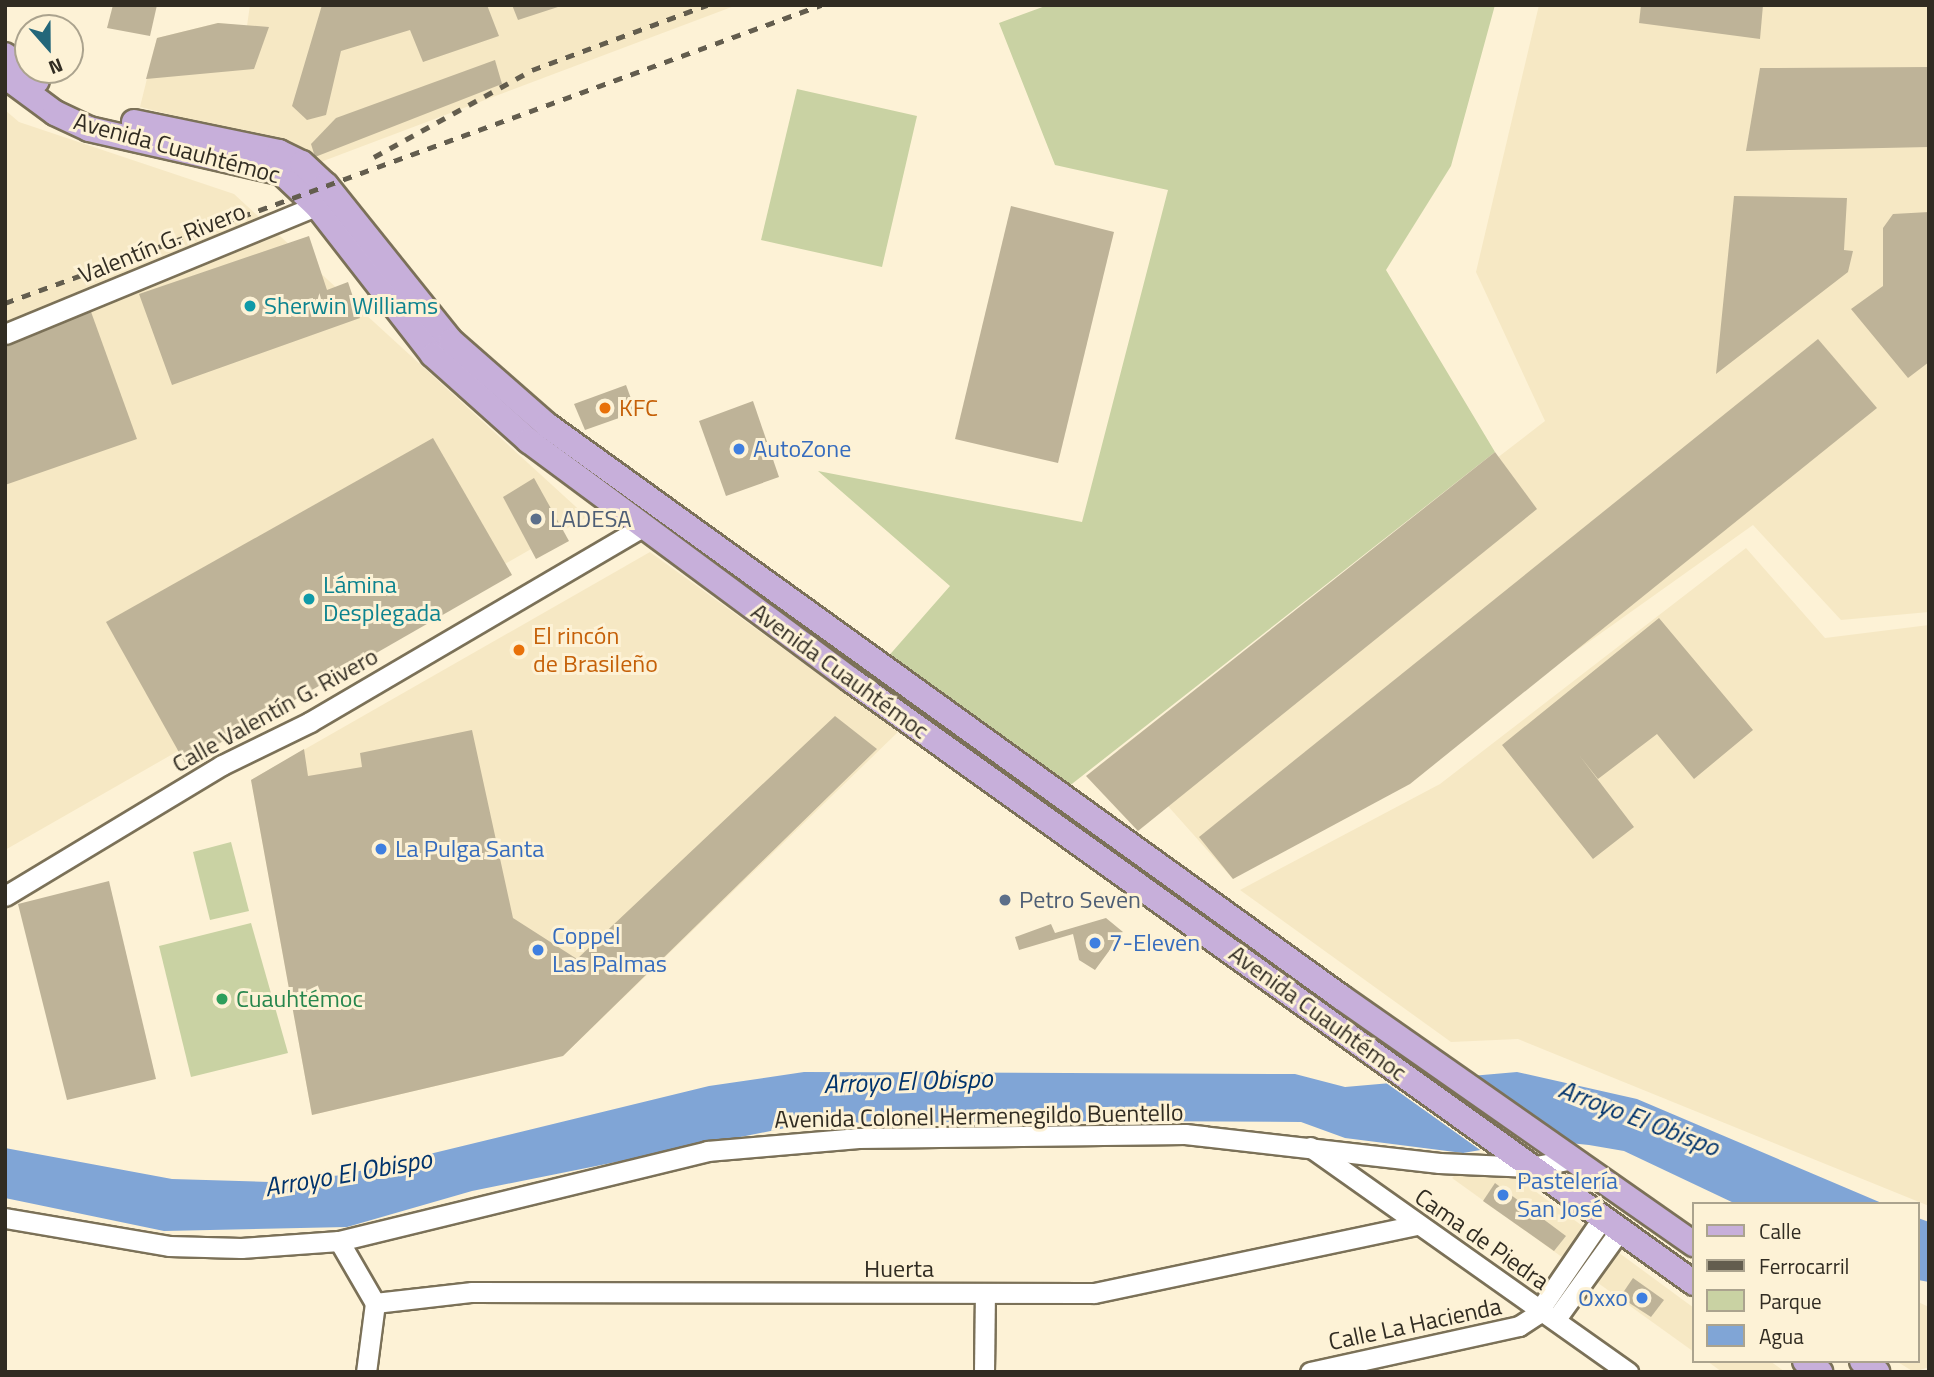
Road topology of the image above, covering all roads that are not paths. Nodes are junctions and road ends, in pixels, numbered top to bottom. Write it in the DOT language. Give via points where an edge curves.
graph roads {
  1 [pos="5,55"];
  2 [pos="5,76"];
  3 [pos="326,202"];
  4 [pos="5,334"];
  5 [pos="442,348"];
  6 [pos="602,465"];
  7 [pos="642,527"];
  8 [pos="713,544"];
  9 [pos="5,896"];
  10 [pos="1565,1154"];
  11 [pos="1334,1159"];
  12 [pos="1524,1162"];
  13 [pos="5,1218"];
  14 [pos="1611,1223"];
  15 [pos="1418,1225"];
  16 [pos="339,1241"];
  17 [pos="1692,1243"];
  18 [pos="1692,1282"];
  19 [pos="985,1294"];
  20 [pos="375,1303"];
  21 [pos="1548,1314"];
  22 [pos="366,1372"];
  23 [pos="984,1372"];
  24 [pos="1310,1372"];
  25 [pos="1628,1372"];
  1 -- 3 [label="main road, Avenida Cuauhtémoc" via="44,87 95,113 279,152 320,177"];
  2 -- 3 [label="main road, Avenida Cuauhtémoc" via="55,113 89,129 282,173"];
  3 -- 4 [label="street, Valentín G. Rivero"];
  3 -- 5 [label="main road, Avenida Cuauhtémoc"];
  5 -- 6 [label="main road, Avenida Cuauhtémoc"];
  5 -- 7 [label="main road, Avenida Cuauhtémoc" via="471,394"];
  6 -- 7 [label="main road" via="639,510"];
  6 -- 8 [label="main road, Avenida Cuauhtémoc"];
  7 -- 8 [label="main road" via="662,525 691,540"];
  7 -- 9 [label="street, Calle Valentín G. Rivero" via="310,722 222,765"];
  7 -- 12 [label="main road, Avenida Cuauhtémoc"];
  8 -- 10 [label="main road, Avenida Cuauhtémoc"];
  10 -- 12 [label="street, Avenida Colonel Hermenegildo Buentello"];
  10 -- 17 [label="main road, Avenida Cuauhtémoc"];
  11 -- 12 [label="street, Avenida Colonel Hermenegildo Buentello"];
  11 -- 15 [label="street, Cama de Piedra"];
  11 -- 16 [label="street, Avenida Colonel Hermenegildo Buentello" via="1310,1147 1185,1134 788,1143 707,1151 412,1227"];
  12 -- 14 [label="main road, Avenida Cuauhtémoc"];
  13 -- 16 [label="street, Avenida Colonel Hermenegildo Buentello" via="169,1246 241,1248"];
  14 -- 18 [label="main road, Avenida Cuauhtémoc"];
  14 -- 21 [label="street, Calle La Hacienda"];
  15 -- 19 [label="street, Huerta" via="1158,1283 1094,1293"];
  15 -- 21 [label="street, Cama de Piedra"];
  16 -- 20 [label="street"];
  19 -- 20 [label="street, Huerta" via="472,1292"];
  19 -- 23 [label="street"];
  20 -- 22 [label="street"];
  21 -- 24 [label="street, Calle La Hacienda" via="1499,1333"];
  21 -- 25 [label="street, Cama de Piedra"];
}
